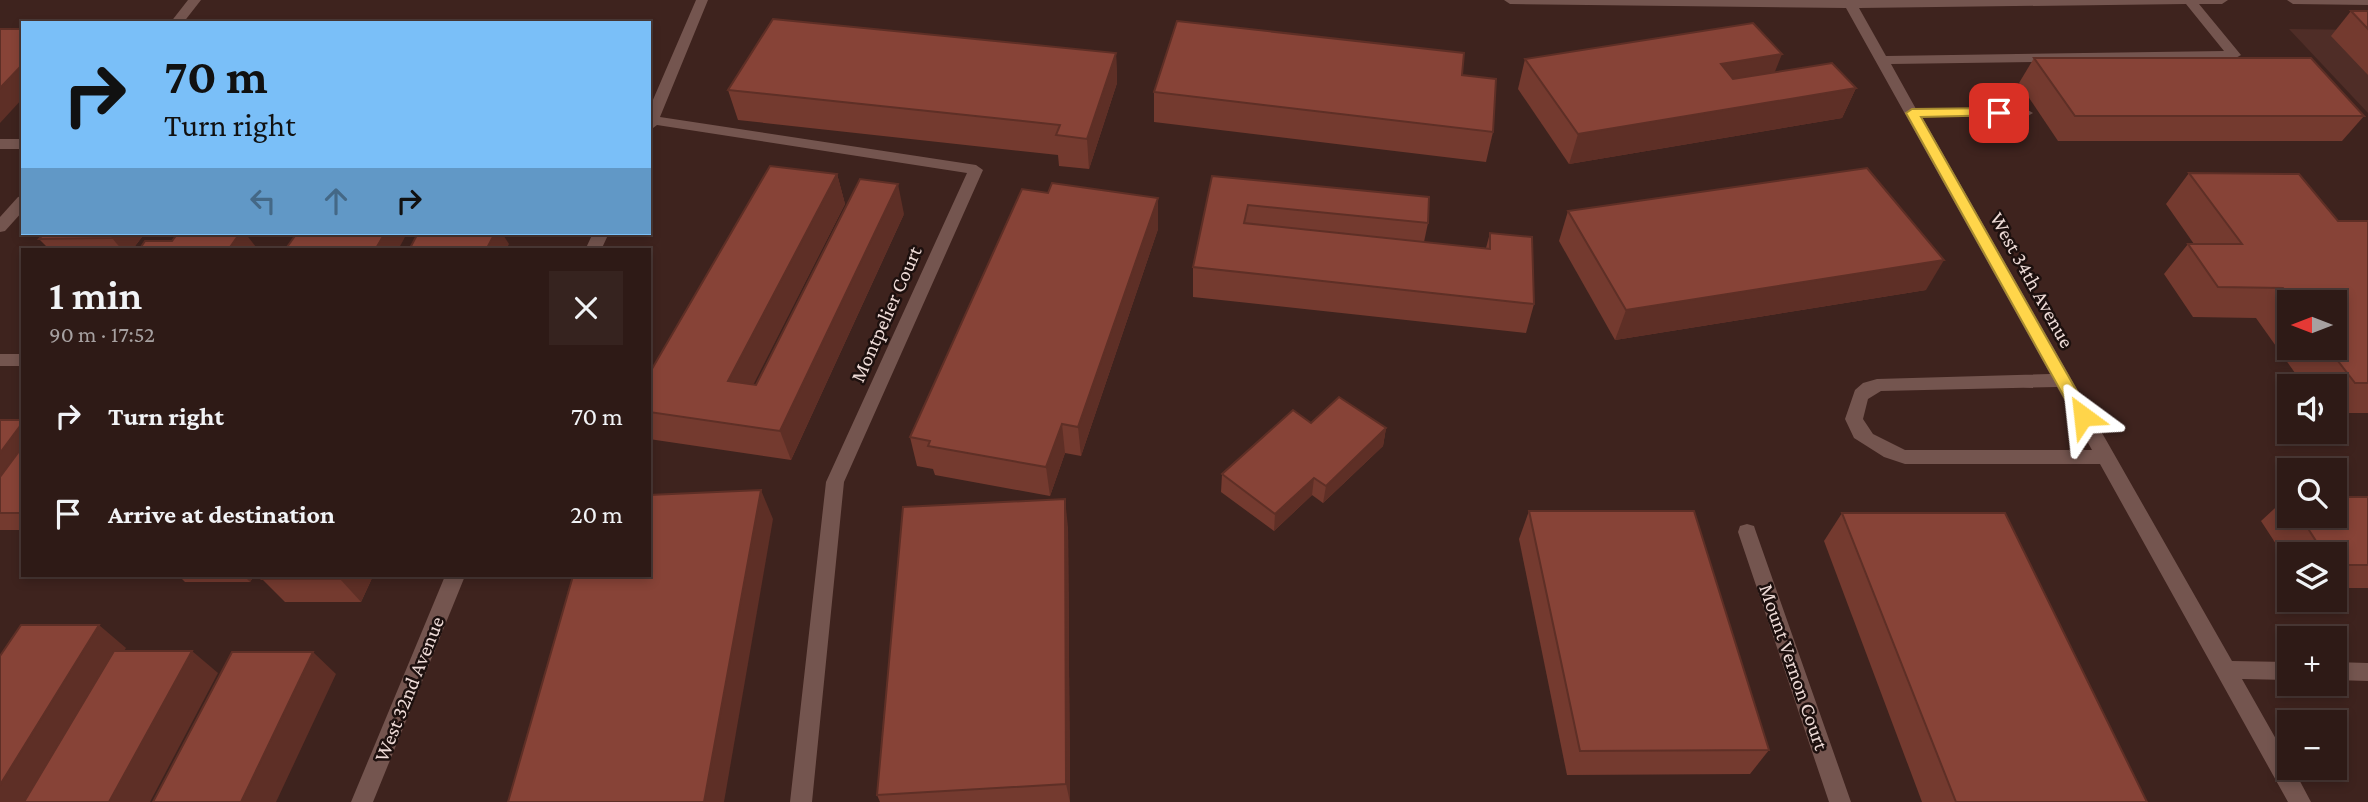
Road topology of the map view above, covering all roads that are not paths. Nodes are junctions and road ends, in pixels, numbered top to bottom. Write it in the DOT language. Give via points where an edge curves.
graph roads {
  1 [pos="195,0"];
  2 [pos="702,0"];
  3 [pos="1510,0"];
  4 [pos="2222,0"];
  5 [pos="2293,0"];
  6 [pos="2356,0"];
  7 [pos="1659,1"];
  8 [pos="2143,1"];
  9 [pos="2190,1"];
  10 [pos="2368,1"];
  11 [pos="1849,2"];
  12 [pos="178,21"];
  13 [pos="1882,60"];
  14 [pos="1912,113"];
  15 [pos="2026,113"];
  16 [pos="651,124"];
  17 [pos="0,144"];
  18 [pos="21,144"];
  19 [pos="21,203"];
  20 [pos="0,227"];
  21 [pos="0,360"];
  22 [pos="21,360"];
  23 [pos="2062,380"];
  24 [pos="2106,457"];
  25 [pos="1748,532"];
  26 [pos="455,577"];
  27 [pos="2226,670"];
  28 [pos="2277,671"];
  29 [pos="2347,671"];
  30 [pos="2368,672"];
  31 [pos="362,802"];
  32 [pos="801,802"];
  33 [pos="1840,802"];
  34 [pos="2300,802"];
  1 -- 12 [label="street"];
  2 -- 16 [label="street"];
  3 -- 7 [label="street"];
  4 -- 9 [label="street"];
  5 -- 6 [label="street"];
  6 -- 10 [label="street"];
  7 -- 11 [label="street"];
  8 -- 9 [label="street"];
  8 -- 11 [label="street"];
  9 -- 13 [label="street" via="2234,55"];
  11 -- 13 [label="street, West 34th Avenue"];
  13 -- 14 [label="street, West 34th Avenue"];
  14 -- 15 [label="street"];
  14 -- 23 [label="street, West 34th Avenue"];
  16 -- 32 [label="street, Montpelier Court" via="976,170 835,482"];
  17 -- 18 [label="street"];
  19 -- 20 [label="street"];
  21 -- 22 [label="street"];
  23 -- 24 [label="street, West 34th Avenue"];
  23 -- 24 [label="street" via="1881,384 1868,387 1854,419 1859,432 1888,453 1905,457"];
  24 -- 27 [label="street, West 34th Avenue"];
  25 -- 33 [label="street, Mount Vernon Court"];
  26 -- 31 [label="street, West 32nd Avenue"];
  27 -- 28 [label="street"];
  27 -- 34 [label="street, West 34th Avenue"];
  29 -- 30 [label="street"];
}
